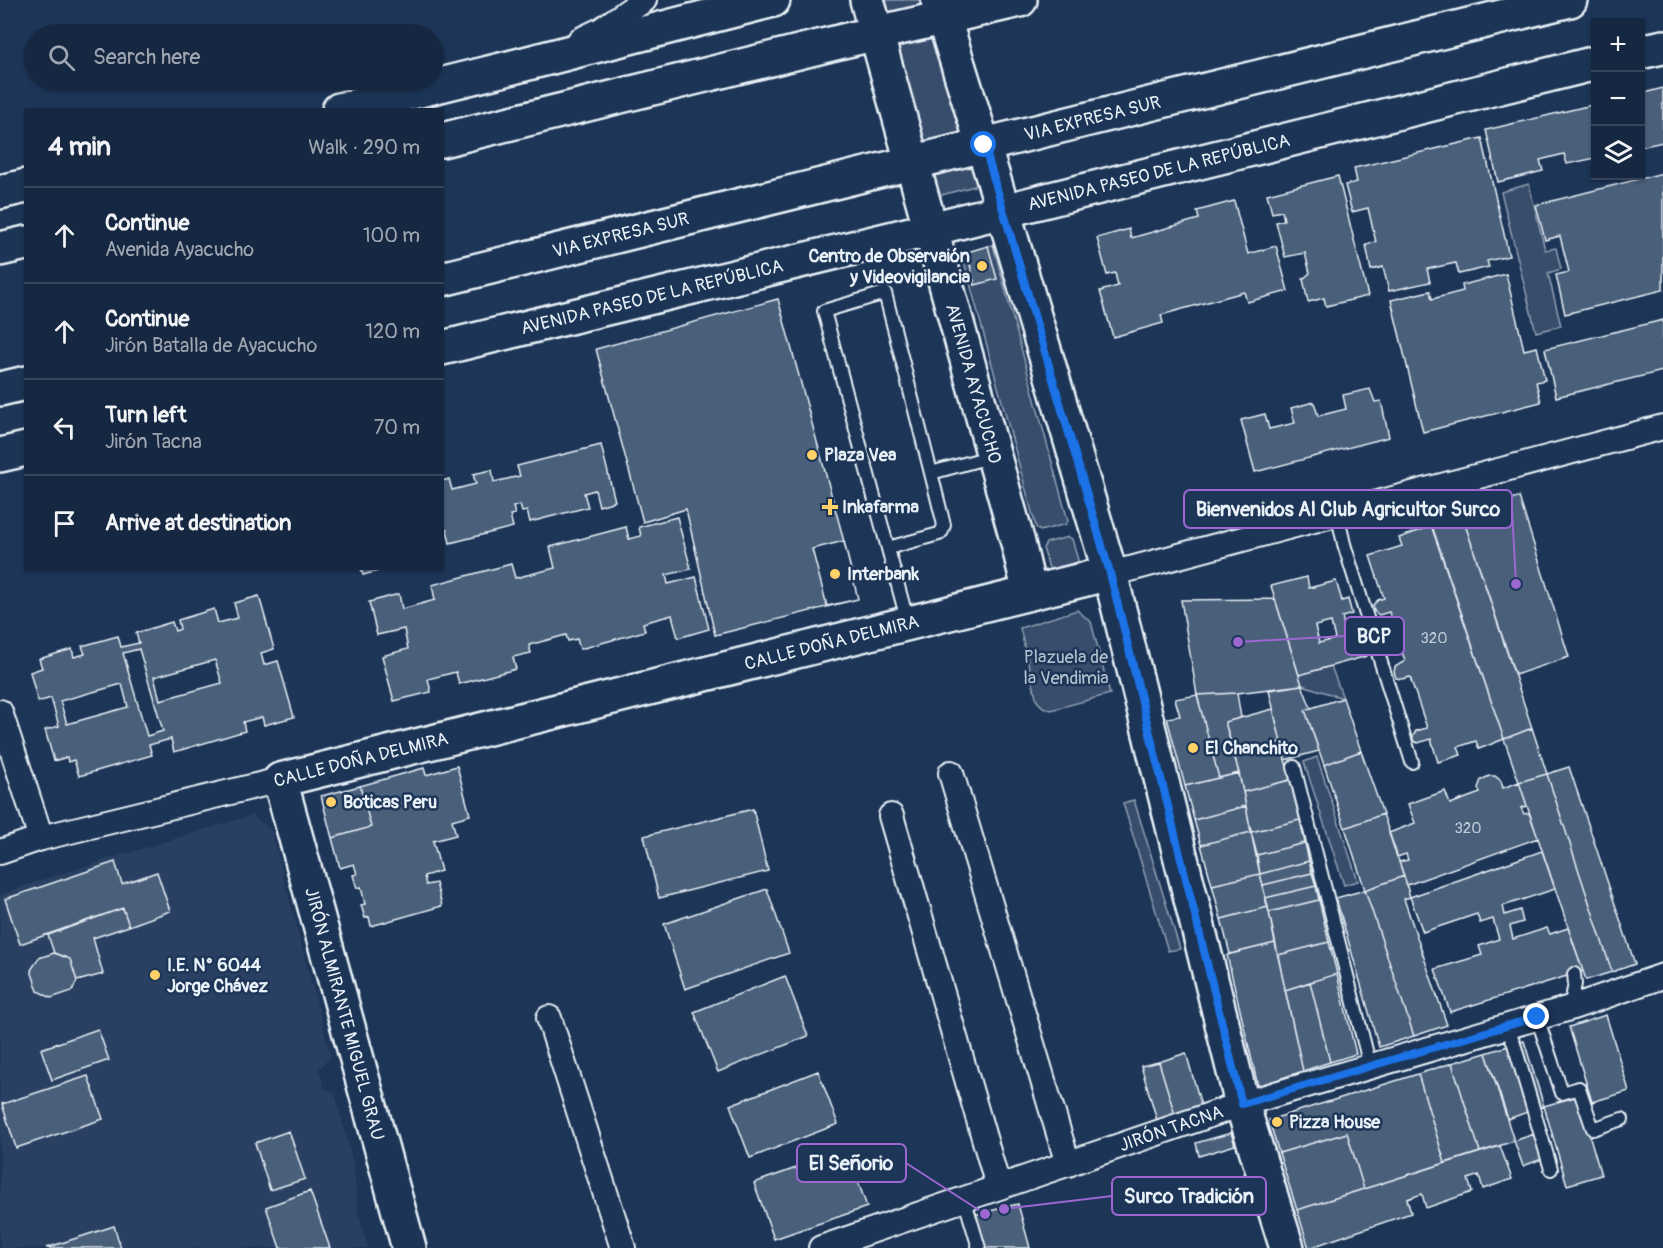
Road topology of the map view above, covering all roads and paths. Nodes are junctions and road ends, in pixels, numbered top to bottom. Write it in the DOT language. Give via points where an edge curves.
graph roads {
  1 [pos="644,0"];
  2 [pos="773,0"];
  3 [pos="867,0"];
  4 [pos="1020,0"];
  5 [pos="1570,0"];
  6 [pos="941,9"];
  7 [pos="877,33"];
  8 [pos="1663,47"];
  9 [pos="1645,51"];
  10 [pos="1591,64"];
  11 [pos="509,68"];
  12 [pos="444,84"];
  13 [pos="420,90"];
  14 [pos="347,108"];
  15 [pos="444,140"];
  16 [pos="984,145"];
  17 [pos="913,163"];
  18 [pos="24,186"];
  19 [pos="0,192"];
  20 [pos="1003,211"];
  21 [pos="931,229"];
  22 [pos="24,243"];
  23 [pos="0,249"];
  24 [pos="444,279"];
  25 [pos="444,348"];
  26 [pos="24,383"];
  27 [pos="0,389"];
  28 [pos="1663,427"];
  29 [pos="24,449"];
  30 [pos="0,455"];
  31 [pos="994,455"];
  32 [pos="931,473"];
  33 [pos="1336,513"];
  34 [pos="888,548"];
  35 [pos="1110,573"];
  36 [pos="1030,593"];
  37 [pos="908,624"];
  38 [pos="0,712"];
  39 [pos="1412,762"];
  40 [pos="1294,767"];
  41 [pos="951,773"];
  42 [pos="280,780"];
  43 [pos="891,816"];
  44 [pos="41,838"];
  45 [pos="0,852"];
  46 [pos="1574,974"];
  47 [pos="1663,976"];
  48 [pos="1570,1008"];
  49 [pos="1537,1017"];
  50 [pos="549,1018"];
  51 [pos="1506,1026"];
  52 [pos="1370,1066"];
  53 [pos="1242,1104"];
  54 [pos="1622,1119"];
  55 [pos="1068,1164"];
  56 [pos="1551,1168"];
  57 [pos="998,1186"];
  58 [pos="964,1198"];
  59 [pos="409,1248"];
  60 [pos="623,1248"];
  61 [pos="821,1248"];
  62 [pos="979,1248"];
  63 [pos="1287,1248"];
  1 -- 11 [label="street" via="601,30"];
  2 -- 11 [label="main road"];
  3 -- 7 [label="main road, AVENIDA AYACUCHO"];
  4 -- 6 [label="main road"];
  5 -- 16 [label="main road, VIA EXPRESA SUR"];
  6 -- 7 [label="main road"];
  6 -- 16 [label="main road"];
  7 -- 15 [label="main road"];
  7 -- 17 [label="main road, AVENIDA AYACUCHO"];
  8 -- 9 [label="main road"];
  10 -- 20 [label="main road, AVENIDA PASEO DE LA REPÚBLICA"];
  11 -- 12 [label="main road"];
  13 -- 14 [label="main road"];
  16 -- 17 [label="main road, VIA EXPRESA SUR"];
  16 -- 20 [label="main road"];
  17 -- 21 [label="main road, AVENIDA AYACUCHO"];
  17 -- 24 [label="main road, VIA EXPRESA SUR"];
  18 -- 19 [label="main road"];
  20 -- 21 [label="main road, AVENIDA PASEO DE LA REPÚBLICA"];
  20 -- 35 [label="main road"];
  21 -- 25 [label="main road, AVENIDA PASEO DE LA REPÚBLICA"];
  21 -- 31 [label="main road, AVENIDA AYACUCHO"];
  22 -- 23 [label="main road"];
  26 -- 27 [label="main road"];
  28 -- 33 [label="street, CALLE DOÑA DELMIRA"];
  29 -- 30 [label="main road"];
  31 -- 32 [label="lane"];
  31 -- 36 [label="main road, AVENIDA AYACUCHO"];
  32 -- 34 [label="lane" via="945,525 942,531"];
  32 -- 34 [label="lane" via="885,293 824,311"];
  33 -- 35 [label="street, CALLE DOÑA DELMIRA"];
  33 -- 39 [label="lane"];
  34 -- 37 [label="lane"];
  35 -- 36 [label="main road, CALLE DOÑA DELMIRA"];
  35 -- 53 [label="main road"];
  36 -- 37 [label="main road, CALLE DOÑA DELMIRA"];
  37 -- 42 [label="main road, CALLE DOÑA DELMIRA"];
  38 -- 44 [label="street"];
  40 -- 52 [label="lane"];
  41 -- 55 [label="street"];
  42 -- 44 [label="street, CALLE DOÑA DELMIRA"];
  42 -- 59 [label="main road, JIRÓN ALMIRANTE MIGUEL GRAU"];
  43 -- 57 [label="street"];
  44 -- 45 [label="street, CALLE DOÑA DELMIRA"];
  46 -- 48 [label="lane"];
  47 -- 48 [label="street, JIRÓN TACNA"];
  48 -- 49 [label="street, JIRÓN TACNA"];
  49 -- 51 [label="street, JIRÓN TACNA"];
  49 -- 54 [label="lane" via="1562,1093 1579,1088 1593,1129"];
  50 -- 60 [label="street"];
  51 -- 52 [label="street, JIRÓN TACNA"];
  51 -- 56 [label="lane"];
  52 -- 53 [label="street, JIRÓN TACNA"];
  53 -- 55 [label="street, JIRÓN TACNA"];
  53 -- 63 [label="main road"];
  55 -- 57 [label="street, JIRÓN TACNA"];
  57 -- 58 [label="street, JIRÓN TACNA"];
  58 -- 61 [label="street, JIRÓN TACNA"];
  58 -- 62 [label="lane"];
}
